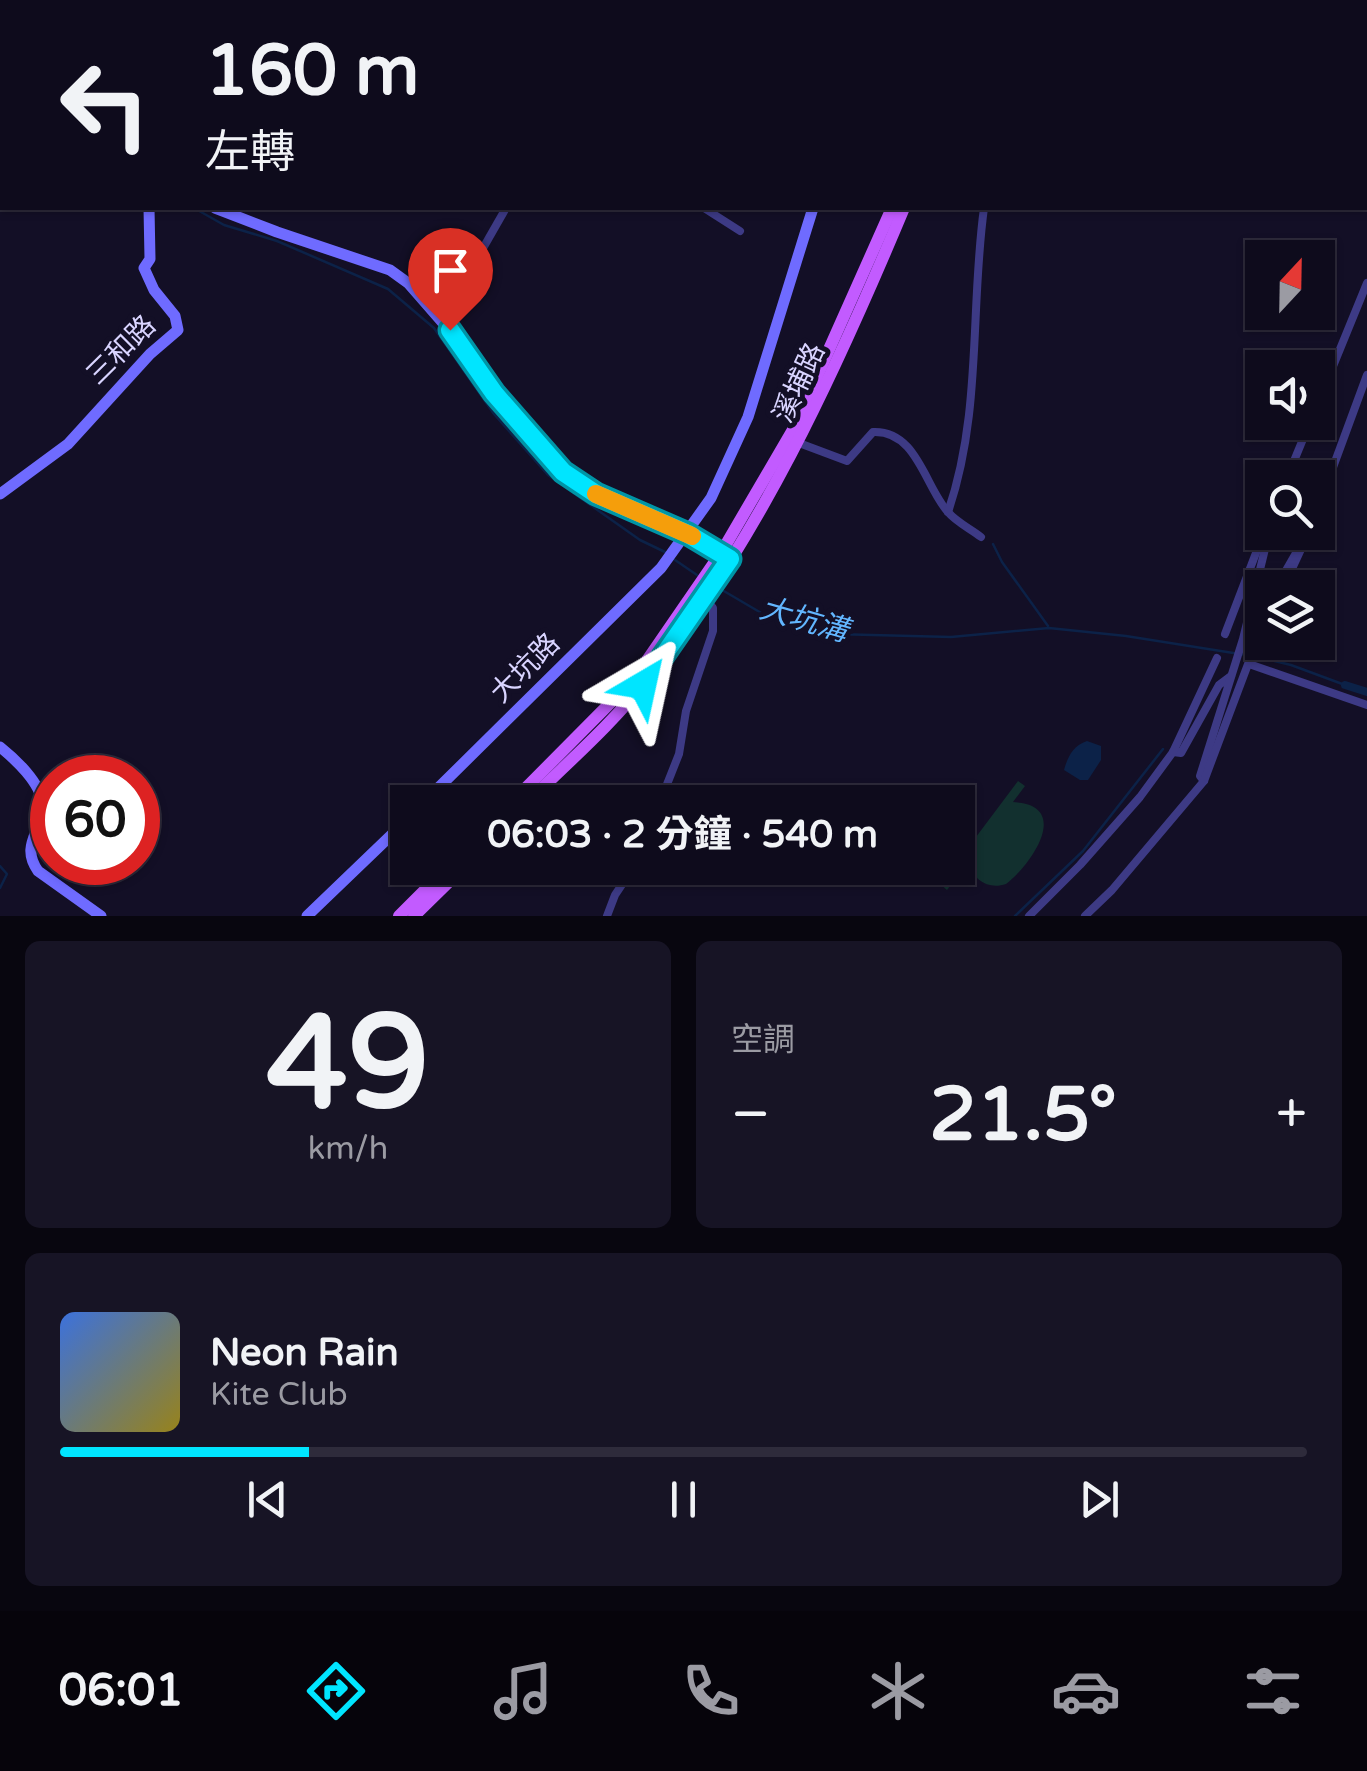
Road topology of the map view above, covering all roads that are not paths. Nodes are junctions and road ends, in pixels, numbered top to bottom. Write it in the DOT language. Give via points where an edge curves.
graph roads {
  1 [pos="149,210"];
  2 [pos="220,210"];
  3 [pos="505,210"];
  4 [pos="707,210"];
  5 [pos="812,210"];
  6 [pos="891,210"];
  7 [pos="903,210"];
  8 [pos="984,210"];
  9 [pos="740,230"];
  10 [pos="1367,283"];
  11 [pos="450,330"];
  12 [pos="1335,362"];
  13 [pos="1367,376"];
  14 [pos="799,443"];
  15 [pos="1335,462"];
  16 [pos="0,494"];
  17 [pos="948,512"];
  18 [pos="688,534"];
  19 [pos="981,537"];
  20 [pos="676,549"];
  21 [pos="1257,550"];
  22 [pos="1266,550"];
  23 [pos="722,562"];
  24 [pos="701,593"];
  25 [pos="1225,634"];
  26 [pos="1245,636"];
  27 [pos="1243,639"];
  28 [pos="1217,658"];
  29 [pos="1250,660"];
  30 [pos="1249,664"];
  31 [pos="1231,676"];
  32 [pos="1367,706"];
  33 [pos="0,747"];
  34 [pos="1173,752"];
  35 [pos="1204,780"];
  36 [pos="441,785"];
  37 [pos="529,785"];
  38 [pos="545,785"];
  39 [pos="667,785"];
  40 [pos="390,836"];
  41 [pos="430,885"];
  42 [pos="446,885"];
  43 [pos="622,885"];
  44 [pos="100,916"];
  45 [pos="307,916"];
  46 [pos="399,916"];
  47 [pos="414,916"];
  48 [pos="607,916"];
  49 [pos="1029,916"];
  50 [pos="1085,916"];
  1 -- 16 [label="street, 三和路" via="150,259 144,268 178,330 68,444"];
  2 -- 11 [label="street" via="390,270"];
  3 -- 11 [label="street"];
  4 -- 9 [label="street"];
  5 -- 18 [label="street, 溪埔路" via="748,417"];
  6 -- 23 [label="main road, 溪埔路" via="794,428"];
  7 -- 14 [label="main road, 溪埔路"];
  8 -- 17 [label="street" via="975,364 962,466"];
  10 -- 12 [label="street"];
  11 -- 18 [label="street" via="563,472 596,494"];
  13 -- 15 [label="street"];
  14 -- 17 [label="street" via="847,461 873,432 888,434 912,452"];
  14 -- 23 [label="main road, 溪埔路"];
  17 -- 19 [label="street"];
  18 -- 20 [label="street, 溪埔路"];
  18 -- 23 [label="street"];
  20 -- 36 [label="street, 大坑路"];
  21 -- 25 [label="street"];
  22 -- 27 [label="street"];
  23 -- 24 [label="main road"];
  24 -- 37 [label="main road" via="635,678"];
  24 -- 38 [label="main road" via="643,685"];
  24 -- 39 [label="street" via="713,608 713,631"];
  26 -- 27 [label="street"];
  27 -- 31 [label="street"];
  28 -- 34 [label="street"];
  29 -- 30 [label="street"];
  30 -- 32 [label="street"];
  30 -- 35 [label="street"];
  31 -- 34 [label="street" via="1219,684 1181,754"];
  31 -- 35 [label="street"];
  33 -- 44 [label="street" via="42,800 32,861"];
  34 -- 49 [label="street"];
  35 -- 50 [label="street"];
  40 -- 45 [label="street"];
  41 -- 46 [label="main road"];
  42 -- 47 [label="main road"];
  43 -- 48 [label="street"];
}
